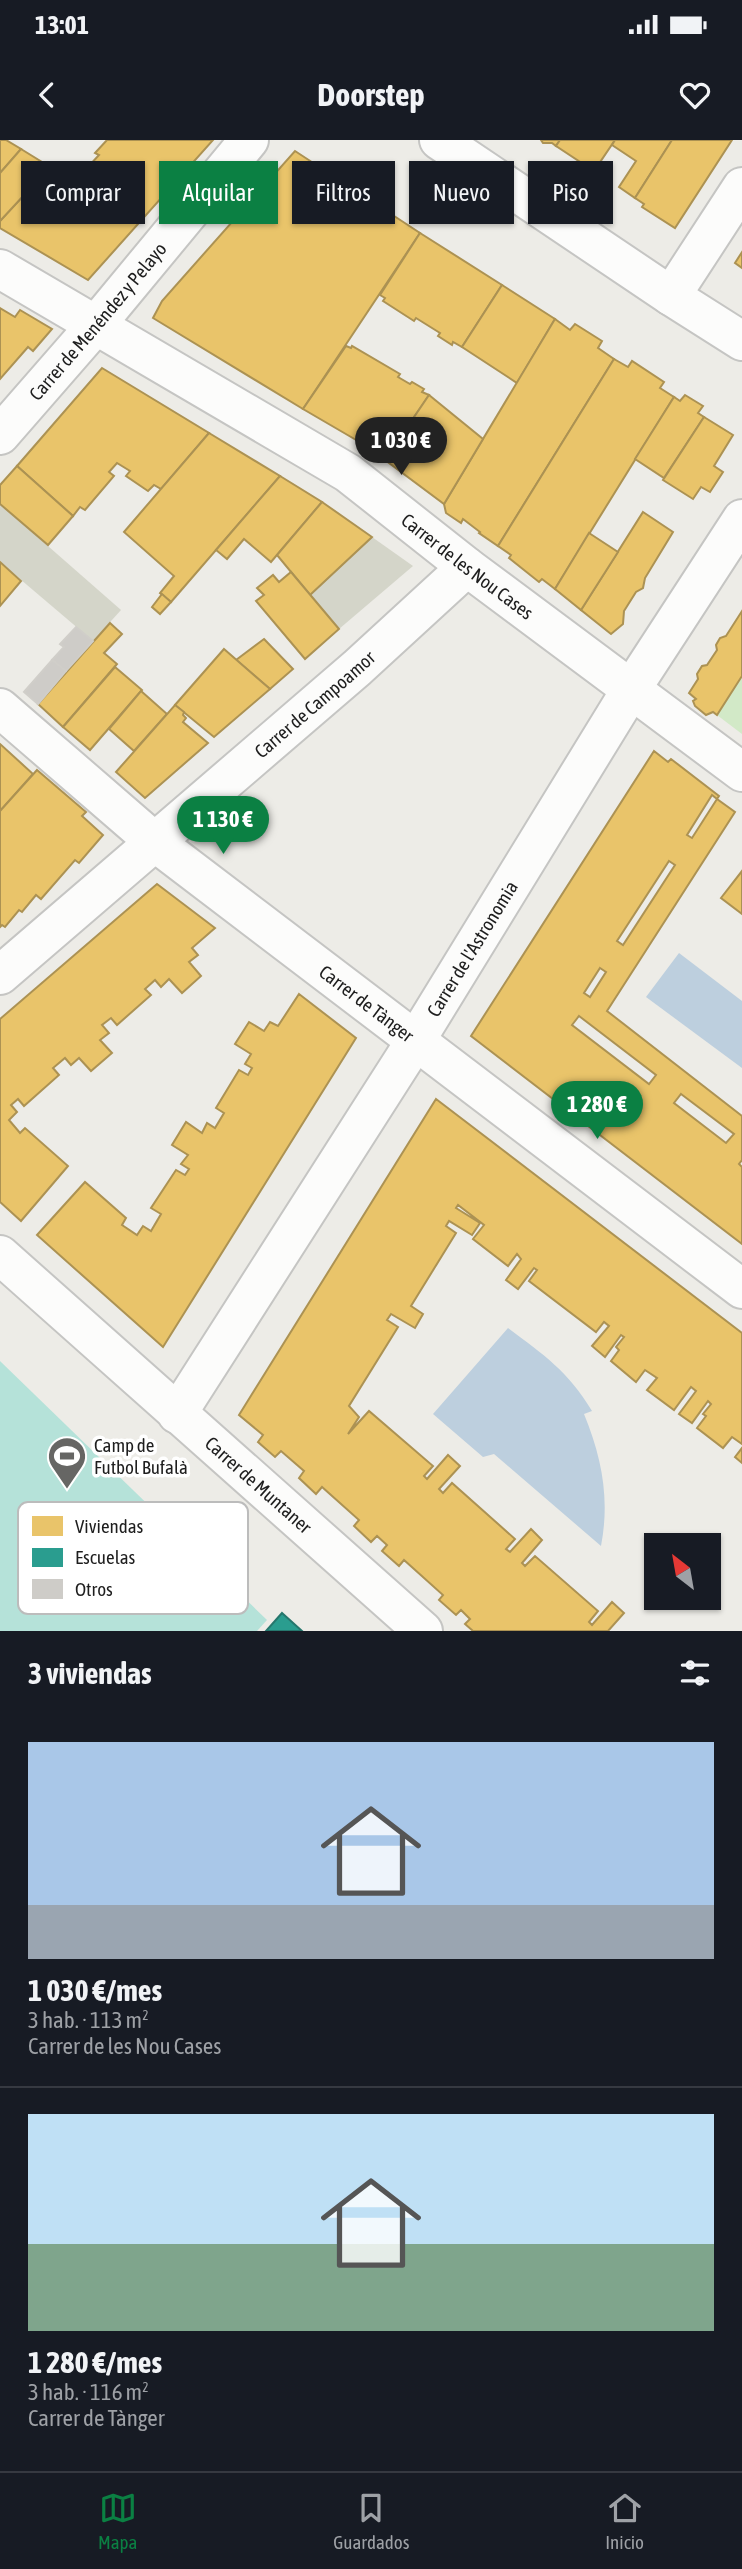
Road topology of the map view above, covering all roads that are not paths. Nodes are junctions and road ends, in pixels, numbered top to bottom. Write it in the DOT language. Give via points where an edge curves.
graph roads {
  1 [pos="249,140"];
  2 [pos="439,140"];
  3 [pos="742,187"];
  4 [pos="0,269"];
  5 [pos="671,296"];
  6 [pos="95,326"];
  7 [pos="742,341"];
  8 [pos="0,435"];
  9 [pos="742,519"];
  10 [pos="467,567"];
  11 [pos="632,688"];
  12 [pos="0,708"];
  13 [pos="742,772"];
  14 [pos="156,843"];
  15 [pos="0,975"];
  16 [pos="416,1040"];
  17 [pos="0,1255"];
  18 [pos="742,1289"];
  19 [pos="177,1414"];
  20 [pos="423,1631"];
  1 -- 6 [label="street, Carrer de Menéndez y Pelayo"];
  2 -- 5 [label="street"];
  3 -- 5 [label="street"];
  4 -- 6 [label="street, Carrer de les Nou Cases"];
  5 -- 7 [label="street"];
  6 -- 8 [label="street, Carrer de Menéndez y Pelayo"];
  6 -- 10 [label="street, Carrer de les Nou Cases" via="348,473"];
  9 -- 11 [label="street, Carrer de l'Astronomia"];
  10 -- 11 [label="street, Carrer de les Nou Cases"];
  10 -- 14 [label="street, Carrer de Campoamor"];
  11 -- 13 [label="street, Carrer de les Nou Cases"];
  11 -- 16 [label="street, Carrer de l'Astronomia"];
  12 -- 14 [label="street, Carrer de Tànger"];
  14 -- 15 [label="street, Carrer de Campoamor"];
  14 -- 16 [label="street, Carrer de Tànger"];
  16 -- 18 [label="street, Carrer de Tànger"];
  16 -- 19 [label="street, Carrer de l'Astronomia"];
  17 -- 19 [label="street, Carrer de Muntaner"];
  19 -- 20 [label="street, Carrer de Muntaner"];
}
